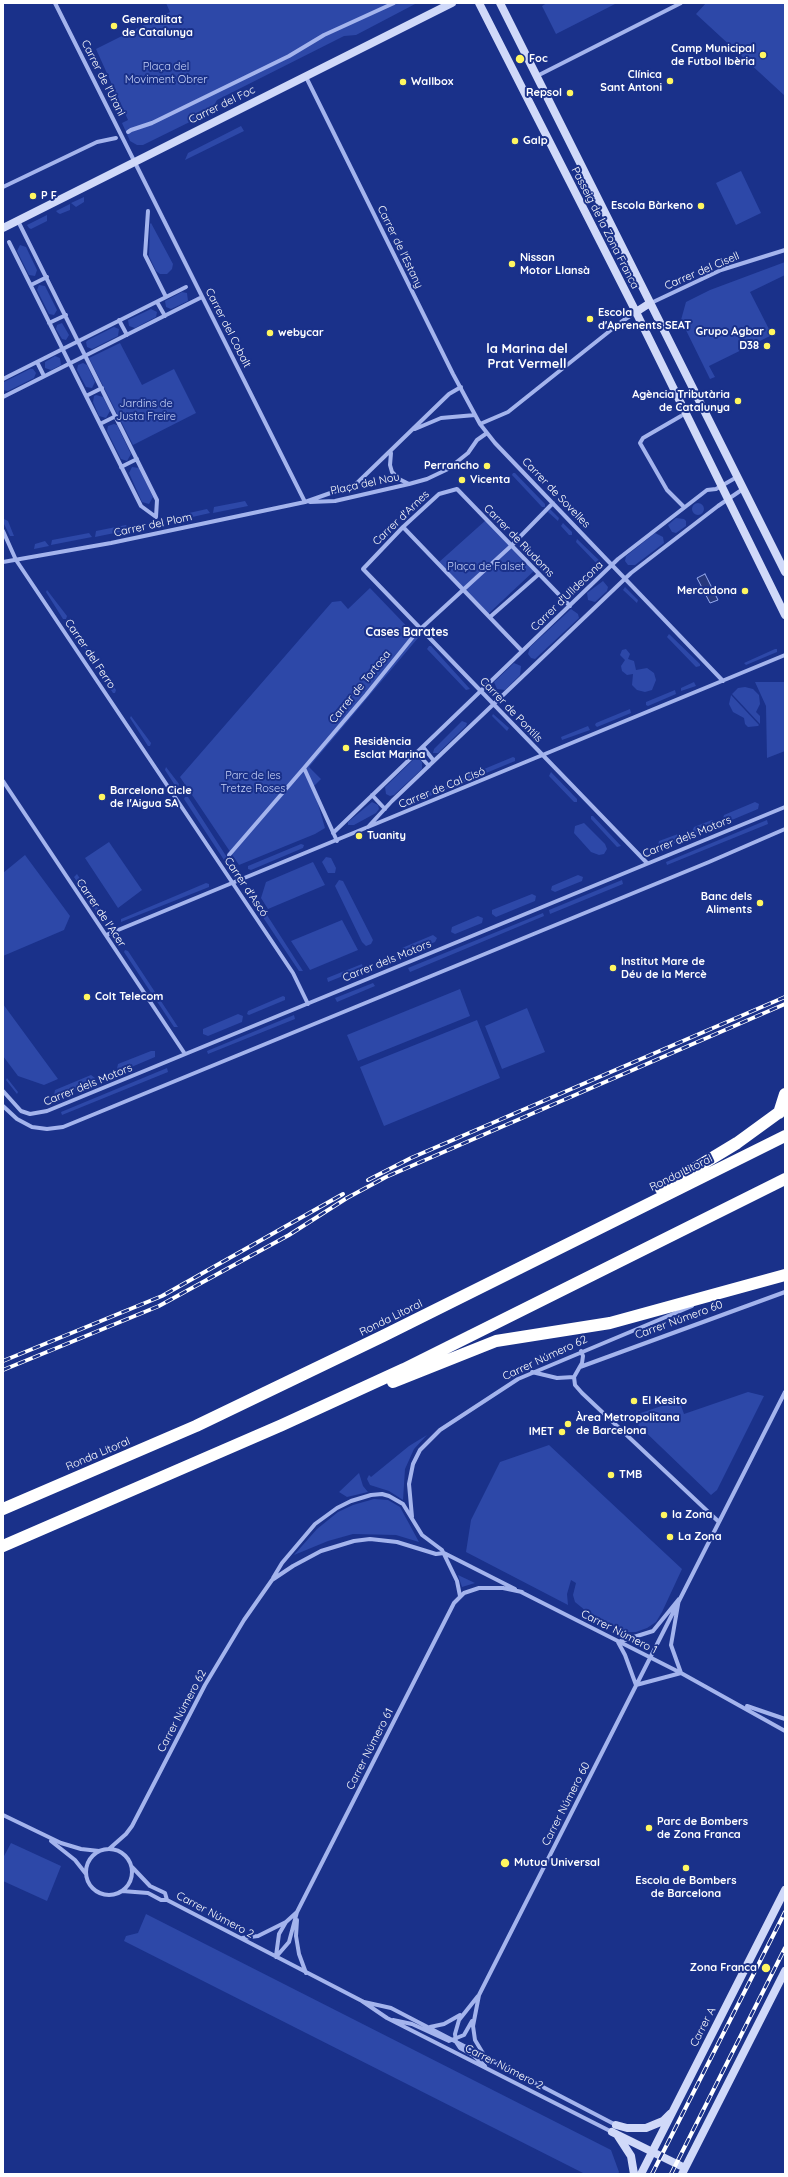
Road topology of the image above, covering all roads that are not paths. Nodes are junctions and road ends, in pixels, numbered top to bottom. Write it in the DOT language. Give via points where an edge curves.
graph roads {
  1 [pos="55,3"];
  2 [pos="394,3"];
  3 [pos="452,3"];
  4 [pos="479,3"];
  5 [pos="500,3"];
  6 [pos="681,3"];
  7 [pos="537,76"];
  8 [pos="306,77"];
  9 [pos="129,131"];
  10 [pos="114,138"];
  11 [pos="134,161"];
  12 [pos="3,187"];
  13 [pos="148,211"];
  14 [pos="18,221"];
  15 [pos="3,228"];
  16 [pos="9,242"];
  17 [pos="785,250"];
  18 [pos="46,277"];
  19 [pos="30,285"];
  20 [pos="186,287"];
  21 [pos="166,297"];
  22 [pos="202,298"];
  23 [pos="157,302"];
  24 [pos="650,303"];
  25 [pos="636,312"];
  26 [pos="66,315"];
  27 [pos="165,316"];
  28 [pos="119,320"];
  29 [pos="50,323"];
  30 [pos="127,335"];
  31 [pos="78,341"];
  32 [pos="63,349"];
  33 [pos="85,355"];
  34 [pos="37,362"];
  35 [pos="70,363"];
  36 [pos="44,376"];
  37 [pos="3,379"];
  38 [pos="102,388"];
  39 [pos="460,388"];
  40 [pos="86,396"];
  41 [pos="3,397"];
  42 [pos="475,415"];
  43 [pos="116,416"];
  44 [pos="681,416"];
  45 [pos="100,424"];
  46 [pos="480,424"];
  47 [pos="412,430"];
  48 [pos="486,433"];
  49 [pos="391,452"];
  50 [pos="137,459"];
  51 [pos="121,467"];
  52 [pos="737,477"];
  53 [pos="409,484"];
  54 [pos="722,486"];
  55 [pos="456,489"];
  56 [pos="743,489"];
  57 [pos="729,500"];
  58 [pos="305,502"];
  59 [pos="553,503"];
  60 [pos="684,507"];
  61 [pos="403,527"];
  62 [pos="3,531"];
  63 [pos="511,546"];
  64 [pos="16,560"];
  65 [pos="3,562"];
  66 [pos="612,565"];
  67 [pos="363,568"];
  68 [pos="785,572"];
  69 [pos="539,574"];
  70 [pos="626,579"];
  71 [pos="463,589"];
  72 [pos="570,606"];
  73 [pos="785,615"];
  74 [pos="490,617"];
  75 [pos="421,628"];
  76 [pos="522,651"];
  77 [pos="785,655"];
  78 [pos="723,681"];
  79 [pos="480,691"];
  80 [pos="494,705"];
  81 [pos="423,747"];
  82 [pos="417,753"];
  83 [pos="543,756"];
  84 [pos="434,761"];
  85 [pos="429,766"];
  86 [pos="304,768"];
  87 [pos="3,781"];
  88 [pos="166,783"];
  89 [pos="372,795"];
  90 [pos="785,807"];
  91 [pos="385,809"];
  92 [pos="367,829"];
  93 [pos="785,829"];
  94 [pos="333,833"];
  95 [pos="336,841"];
  96 [pos="229,855"];
  97 [pos="647,863"];
  98 [pos="233,884"];
  99 [pos="106,935"];
  100 [pos="308,1004"];
  101 [pos="185,1054"];
  102 [pos="3,1091"];
  103 [pos="785,1094"];
  104 [pos="3,1106"];
  105 [pos="782,1111"];
  106 [pos="785,1136"];
  107 [pos="785,1179"];
  108 [pos="561,1246"];
  109 [pos="785,1275"];
  110 [pos="758,1283"];
  111 [pos="785,1292"];
  112 [pos="581,1351"];
  113 [pos="580,1367"];
  114 [pos="531,1372"];
  115 [pos="574,1377"];
  116 [pos="785,1392"];
  117 [pos="282,1425"];
  118 [pos="3,1509"];
  119 [pos="412,1517"];
  120 [pos="719,1522"];
  121 [pos="3,1546"];
  122 [pos="444,1553"];
  123 [pos="272,1580"];
  124 [pos="522,1592"];
  125 [pos="460,1596"];
  126 [pos="679,1599"];
  127 [pos="618,1642"];
  128 [pos="650,1658"];
  129 [pos="681,1673"];
  130 [pos="636,1685"];
  131 [pos="739,1704"];
  132 [pos="785,1719"];
  133 [pos="785,1731"];
  134 [pos="3,1815"];
  135 [pos="48,1838"];
  136 [pos="109,1849"];
  137 [pos="99,1851"];
  138 [pos="132,1866"];
  139 [pos="86,1874"];
  140 [pos="785,1890"];
  141 [pos="122,1891"];
  142 [pos="167,1900"];
  143 [pos="297,1912"];
  144 [pos="286,1922"];
  145 [pos="241,1939"];
  146 [pos="276,1957"];
  147 [pos="785,1971"];
  148 [pos="306,1973"];
  149 [pos="479,1995"];
  150 [pos="362,2001"];
  151 [pos="465,2011"];
  152 [pos="474,2015"];
  153 [pos="386,2018"];
  154 [pos="428,2026"];
  155 [pos="464,2035"];
  156 [pos="456,2040"];
  157 [pos="484,2055"];
  158 [pos="488,2069"];
  159 [pos="673,2111"];
  160 [pos="616,2131"];
  161 [pos="652,2152"];
  162 [pos="684,2171"];
  163 [pos="634,2174"];
  164 [pos="641,2174"];
  1 -- 11 [label="street, Carrer de l'Urani"];
  2 -- 9 [label="street, Carrer del Foc" via="152,123"];
  3 -- 8 [label="main road, Carrer del Foc"];
  4 -- 25 [label="main road, Passeig de la Zona Franca"];
  5 -- 7 [label="main road, Passeig de la Zona Franca"];
  6 -- 7 [label="street"];
  7 -- 24 [label="main road, Passeig de la Zona Franca"];
  8 -- 11 [label="main road, Carrer del Foc"];
  8 -- 39 [label="street, Carrer de l'Estany"];
  10 -- 12 [label="street" via="97,142"];
  11 -- 14 [label="main road, Carrer del Foc"];
  11 -- 22 [label="street, Carrer del Cobalt"];
  13 -- 21 [label="street" via="145,255"];
  14 -- 15 [label="main road, Carrer del Foc"];
  14 -- 18 [label="street"];
  16 -- 19 [label="street"];
  17 -- 24 [label="street, Carrer del Cisell" via="722,270"];
  18 -- 19 [label="street"];
  18 -- 26 [label="street"];
  19 -- 29 [label="street"];
  20 -- 21 [label="street"];
  21 -- 23 [label="street"];
  22 -- 27 [label="street"];
  22 -- 58 [label="street, Carrer del Cobalt"];
  23 -- 27 [label="street"];
  23 -- 28 [label="street"];
  24 -- 25 [label="main road"];
  24 -- 52 [label="main road, Passeig de la Zona Franca"];
  25 -- 46 [label="street" via="508,412"];
  25 -- 54 [label="main road, Passeig de la Zona Franca"];
  26 -- 29 [label="street"];
  26 -- 31 [label="street"];
  27 -- 30 [label="street"];
  28 -- 30 [label="street"];
  28 -- 31 [label="street"];
  29 -- 32 [label="street"];
  30 -- 33 [label="street"];
  31 -- 32 [label="street"];
  31 -- 33 [label="street"];
  32 -- 34 [label="street"];
  32 -- 35 [label="street"];
  33 -- 35 [label="street"];
  33 -- 38 [label="street"];
  34 -- 36 [label="street"];
  34 -- 37 [label="street"];
  35 -- 36 [label="street"];
  35 -- 40 [label="street"];
  36 -- 41 [label="street"];
  38 -- 40 [label="street"];
  38 -- 43 [label="street"];
  39 -- 42 [label="street, Carrer de l'Estany"];
  39 -- 47 [label="street, Plaça del Nou" via="450,394"];
  40 -- 45 [label="street"];
  42 -- 46 [label="street, Carrer de l'Estany"];
  42 -- 47 [label="street, Plaça del Nou" via="441,418"];
  43 -- 45 [label="street"];
  43 -- 50 [label="street"];
  44 -- 60 [label="street" via="643,438 640,443 667,490"];
  45 -- 51 [label="street"];
  46 -- 48 [label="street, Carrer de Sovelles"];
  47 -- 49 [label="street, Plaça del Nou"];
  48 -- 53 [label="street, Plaça del Nou" via="477,440 468,453 448,469"];
  48 -- 59 [label="street, Carrer de Sovelles"];
  49 -- 53 [label="street, Plaça del Nou" via="392,472"];
  49 -- 58 [label="street, Plaça del Nou" via="356,484"];
  50 -- 51 [label="street"];
  50 -- 51 [label="street" via="157,500 156,517 141,506"];
  52 -- 54 [label="street, Carrer d'Ulldecona"];
  52 -- 56 [label="main road, Passeig de la Zona Franca"];
  53 -- 58 [label="street, Plaça del Nou" via="335,501"];
  54 -- 57 [label="main road, Passeig de la Zona Franca"];
  54 -- 60 [label="street, Carrer d'Ulldecona" via="707,490"];
  55 -- 61 [label="street, Carrer d'Arnes" via="439,494"];
  55 -- 63 [label="street, Carrer de Riudoms"];
  56 -- 57 [label="street"];
  56 -- 68 [label="main road, Passeig de la Zona Franca"];
  57 -- 70 [label="street"];
  57 -- 73 [label="main road, Passeig de la Zona Franca"];
  58 -- 64 [label="street, Carrer del Plom" via="112,543"];
  59 -- 63 [label="street, Carrer de Tortosa"];
  59 -- 66 [label="street, Carrer de Sovelles"];
  60 -- 66 [label="street, Carrer d'Ulldecona"];
  61 -- 67 [label="street, Carrer d'Arnes"];
  61 -- 71 [label="street"];
  62 -- 64 [label="street, Carrer del Ferro"];
  63 -- 69 [label="street, Carrer de Riudoms"];
  63 -- 71 [label="street, Carrer de Tortosa"];
  64 -- 65 [label="street, Carrer del Plom"];
  64 -- 88 [label="street, Carrer del Ferro"];
  66 -- 70 [label="street, Carrer de Sovelles"];
  66 -- 72 [label="street, Carrer d'Ulldecona"];
  67 -- 75 [label="street, Carrer de Pontils"];
  69 -- 72 [label="street, Carrer de Riudoms"];
  69 -- 74 [label="street"];
  70 -- 78 [label="street, Carrer de Sovelles"];
  70 -- 80 [label="street"];
  71 -- 74 [label="street"];
  71 -- 75 [label="street, Carrer de Tortosa"];
  72 -- 76 [label="street, Carrer d'Ulldecona"];
  74 -- 76 [label="street"];
  75 -- 79 [label="street, Carrer de Pontils"];
  75 -- 86 [label="street, Carrer de Tortosa"];
  76 -- 79 [label="street, Carrer d'Ulldecona"];
  77 -- 78 [label="street, Carrer de Cal Cisó"];
  78 -- 83 [label="street, Carrer de Cal Cisó"];
  79 -- 80 [label="street, Carrer de Pontils"];
  79 -- 81 [label="street, Carrer d'Ulldecona"];
  80 -- 83 [label="street, Carrer de Pontils"];
  80 -- 84 [label="street"];
  81 -- 82 [label="street, Carrer d'Ulldecona"];
  81 -- 84 [label="street"];
  82 -- 85 [label="street"];
  82 -- 89 [label="street, Carrer d'Ulldecona"];
  83 -- 92 [label="street, Carrer de Cal Cisó"];
  83 -- 97 [label="street, Carrer de Pontils"];
  84 -- 85 [label="street"];
  85 -- 91 [label="street"];
  86 -- 94 [label="street"];
  86 -- 96 [label="street, Carrer de Tortosa"];
  87 -- 99 [label="street, Carrer de l'Acer"];
  88 -- 98 [label="street, Carrer d'Ascó"];
  89 -- 91 [label="street"];
  89 -- 94 [label="street, Carrer d'Ulldecona"];
  90 -- 97 [label="street, Carrer dels Motors"];
  91 -- 92 [label="street"];
  92 -- 95 [label="street, Carrer de Cal Cisó"];
  93 -- 104 [label="street" via="63,1127 32,1127 17,1119"];
  94 -- 95 [label="street"];
  95 -- 98 [label="street, Carrer de Cal Cisó"];
  97 -- 100 [label="street, Carrer dels Motors"];
  98 -- 99 [label="street, Carrer de Cal Cisó"];
  98 -- 100 [label="street, Carrer d'Ascó" via="299,982"];
  99 -- 101 [label="street, Carrer de l'Acer"];
  100 -- 101 [label="street, Carrer dels Motors"];
  101 -- 102 [label="street, Carrer dels Motors" via="38,1114 21,1111"];
  103 -- 105 [label="highway"];
  105 -- 108 [label="highway" via="708,1162"];
  106 -- 108 [label="highway, Ronda Litoral"];
  107 -- 117 [label="highway" via="515,1315"];
  108 -- 118 [label="highway, Ronda Litoral" via="390,1333 196,1426"];
  109 -- 110 [label="highway"];
  110 -- 112 [label="street, Carrer Número 62" via="713,1298"];
  110 -- 117 [label="highway" via="610,1323 496,1341"];
  111 -- 113 [label="street, Carrer Número 60"];
  112 -- 113 [label="street" via="583,1356"];
  112 -- 114 [label="street, Carrer Número 62"];
  113 -- 115 [label="street"];
  114 -- 115 [label="street" via="557,1378"];
  114 -- 119 [label="street, Carrer Número 62" via="445,1426 420,1450 410,1474"];
  115 -- 120 [label="street" via="575,1385 582,1393"];
  116 -- 120 [label="street, Carrer Número 60"];
  117 -- 121 [label="highway"];
  119 -- 122 [label="street, Carrer Número 62" via="422,1534"];
  119 -- 123 [label="street, Carrer Número 62" via="403,1504 389,1496 371,1495 337,1508 315,1524 282,1563"];
  120 -- 126 [label="street, Carrer Número 60"];
  122 -- 123 [label="street, Carrer Número 62" via="436,1554 397,1542 370,1539 354,1541 321,1551"];
  122 -- 124 [label="street, Carrer Número 1"];
  122 -- 125 [label="street" via="457,1581"];
  123 -- 136 [label="street, Carrer Número 62" via="244,1620 205,1685 132,1826"];
  124 -- 125 [label="street" via="491,1587 479,1588"];
  124 -- 127 [label="street, Carrer Número 1"];
  125 -- 143 [label="street, Carrer Número 61" via="454,1603"];
  126 -- 127 [label="street, Carrer Número 60" via="653,1631"];
  126 -- 128 [label="street, Carrer Número 60"];
  126 -- 129 [label="street, Carrer Número 60" via="671,1645"];
  127 -- 128 [label="street, Carrer Número 1"];
  127 -- 130 [label="street"];
  128 -- 129 [label="street, Carrer Número 1"];
  128 -- 130 [label="street, Carrer Número 60"];
  129 -- 130 [label="street"];
  129 -- 131 [label="street, Carrer Número 1"];
  130 -- 149 [label="street, Carrer Número 60"];
  131 -- 132 [label="street"];
  131 -- 133 [label="street, Carrer Número 1"];
  134 -- 135 [label="street"];
  135 -- 137 [label="street" via="81,1849"];
  135 -- 139 [label="street" via="75,1860"];
  136 -- 137 [label="street"];
  136 -- 138 [label="street" via="124,1854"];
  137 -- 139 [label="street" via="89,1860"];
  138 -- 141 [label="street" via="131,1880"];
  138 -- 142 [label="street, Carrer Número 2" via="150,1886 165,1893"];
  139 -- 141 [label="street" via="91,1887 99,1893 110,1896"];
  140 -- 159 [label="main road, Carrer A"];
  141 -- 142 [label="street, Carrer Número 2" via="148,1893 161,1900"];
  142 -- 145 [label="street, Carrer Número 2"];
  143 -- 144 [label="street, Carrer Número 61"];
  143 -- 146 [label="street, Carrer Número 61" via="289,1942"];
  143 -- 148 [label="street, Carrer Número 61" via="296,1936"];
  144 -- 145 [label="street, Carrer Número 61" via="258,1936"];
  144 -- 146 [label="street, Carrer Número 61" via="279,1934"];
  145 -- 146 [label="street, Carrer Número 2"];
  146 -- 148 [label="street, Carrer Número 2"];
  147 -- 162 [label="main road"];
  148 -- 150 [label="street, Carrer Número 2"];
  149 -- 151 [label="street, Carrer Número 60"];
  149 -- 152 [label="street, Carrer Número 60"];
  150 -- 153 [label="street, Carrer Número 2"];
  150 -- 154 [label="street, Carrer Número 2" via="391,2008"];
  151 -- 154 [label="street, Carrer Número 60" via="444,2024"];
  151 -- 156 [label="street, Carrer Número 60" via="456,2025"];
  152 -- 155 [label="street, Carrer Número 60"];
  152 -- 157 [label="street, Carrer Número 60" via="476,2040"];
  153 -- 156 [label="street, Carrer Número 2" via="412,2024 445,2040"];
  153 -- 158 [label="street, Carrer Número 2"];
  154 -- 156 [label="street, Carrer Número 2"];
  155 -- 156 [label="street, Carrer Número 2"];
  156 -- 157 [label="street, Carrer Número 2"];
  156 -- 158 [label="street" via="460,2048 473,2055"];
  157 -- 160 [label="street, Carrer Número 2" via="528,2078"];
  158 -- 160 [label="street, Carrer Número 2"];
  159 -- 160 [label="main road" via="646,2128"];
  159 -- 161 [label="main road, Carrer A"];
  160 -- 161 [label="main road"];
  160 -- 163 [label="main road" via="631,2156"];
  161 -- 162 [label="main road"];
  161 -- 164 [label="main road, Carrer A"];
}
